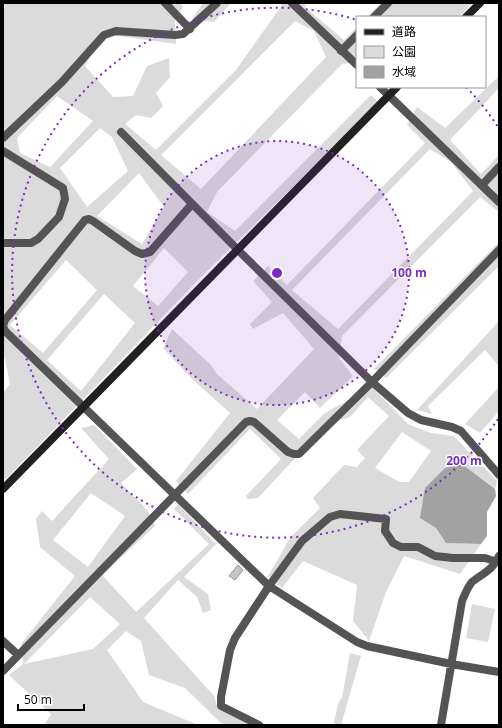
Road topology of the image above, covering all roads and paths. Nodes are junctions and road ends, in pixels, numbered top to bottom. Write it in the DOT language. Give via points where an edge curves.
graph roads {
  1 [pos="165,3"];
  2 [pos="216,3"];
  3 [pos="292,3"];
  4 [pos="388,3"];
  5 [pos="480,3"];
  6 [pos="375,16"];
  7 [pos="467,16"];
  8 [pos="190,29"];
  9 [pos="356,36"];
  10 [pos="341,50"];
  11 [pos="356,64"];
  12 [pos="381,88"];
  13 [pos="396,88"];
  14 [pos="389,95"];
  15 [pos="121,132"];
  16 [pos="3,138"];
  17 [pos="3,151"];
  18 [pos="499,167"];
  19 [pos="482,185"];
  20 [pos="499,202"];
  21 [pos="192,204"];
  22 [pos="3,243"];
  23 [pos="238,250"];
  24 [pos="499,250"];
  25 [pos="372,382"];
  26 [pos="84,407"];
  27 [pos="499,475"];
  28 [pos="3,489"];
  29 [pos="176,495"];
  30 [pos="498,559"];
  31 [pos="269,586"];
  32 [pos="3,641"];
  33 [pos="18,655"];
  34 [pos="451,664"];
  35 [pos="3,671"];
  36 [pos="499,672"];
  37 [pos="259,725"];
  38 [pos="441,725"];
  1 -- 8 [label="street"];
  2 -- 8 [label="street"];
  3 -- 10 [label="street"];
  4 -- 6 [label="street"];
  5 -- 7 [label="street"];
  8 -- 16 [label="street" via="183,34 175,35 116,31 104,35 62,82"];
  9 -- 10 [label="street"];
  10 -- 11 [label="street"];
  12 -- 14 [label="street"];
  13 -- 14 [label="street"];
  14 -- 19 [label="street"];
  14 -- 23 [label="street"];
  15 -- 21 [label="street"];
  17 -- 22 [label="street" via="62,188 65,200 59,217 38,239 31,243"];
  18 -- 19 [label="street"];
  19 -- 20 [label="street"];
  21 -- 23 [label="street"];
  21 -- 26 [label="street" via="150,252 142,254 93,221 85,220 5,320 5,331"];
  23 -- 25 [label="street"];
  23 -- 26 [label="street"];
  24 -- 25 [label="street"];
  25 -- 27 [label="street" via="408,413 461,432"];
  25 -- 29 [label="street" via="299,454 288,452 254,422 246,422"];
  26 -- 28 [label="street"];
  26 -- 29 [label="street"];
  29 -- 31 [label="street"];
  29 -- 33 [label="street"];
  30 -- 31 [label="street" via="435,556 418,547 401,547 394,543 385,531 386,519 340,514 330,517 302,541"];
  30 -- 34 [label="street" via="466,590"];
  31 -- 34 [label="street" via="357,642"];
  31 -- 37 [label="street" via="235,638 230,650 221,697 221,706"];
  32 -- 33 [label="street"];
  33 -- 35 [label="street"];
  34 -- 36 [label="street"];
  34 -- 38 [label="street"];
}
